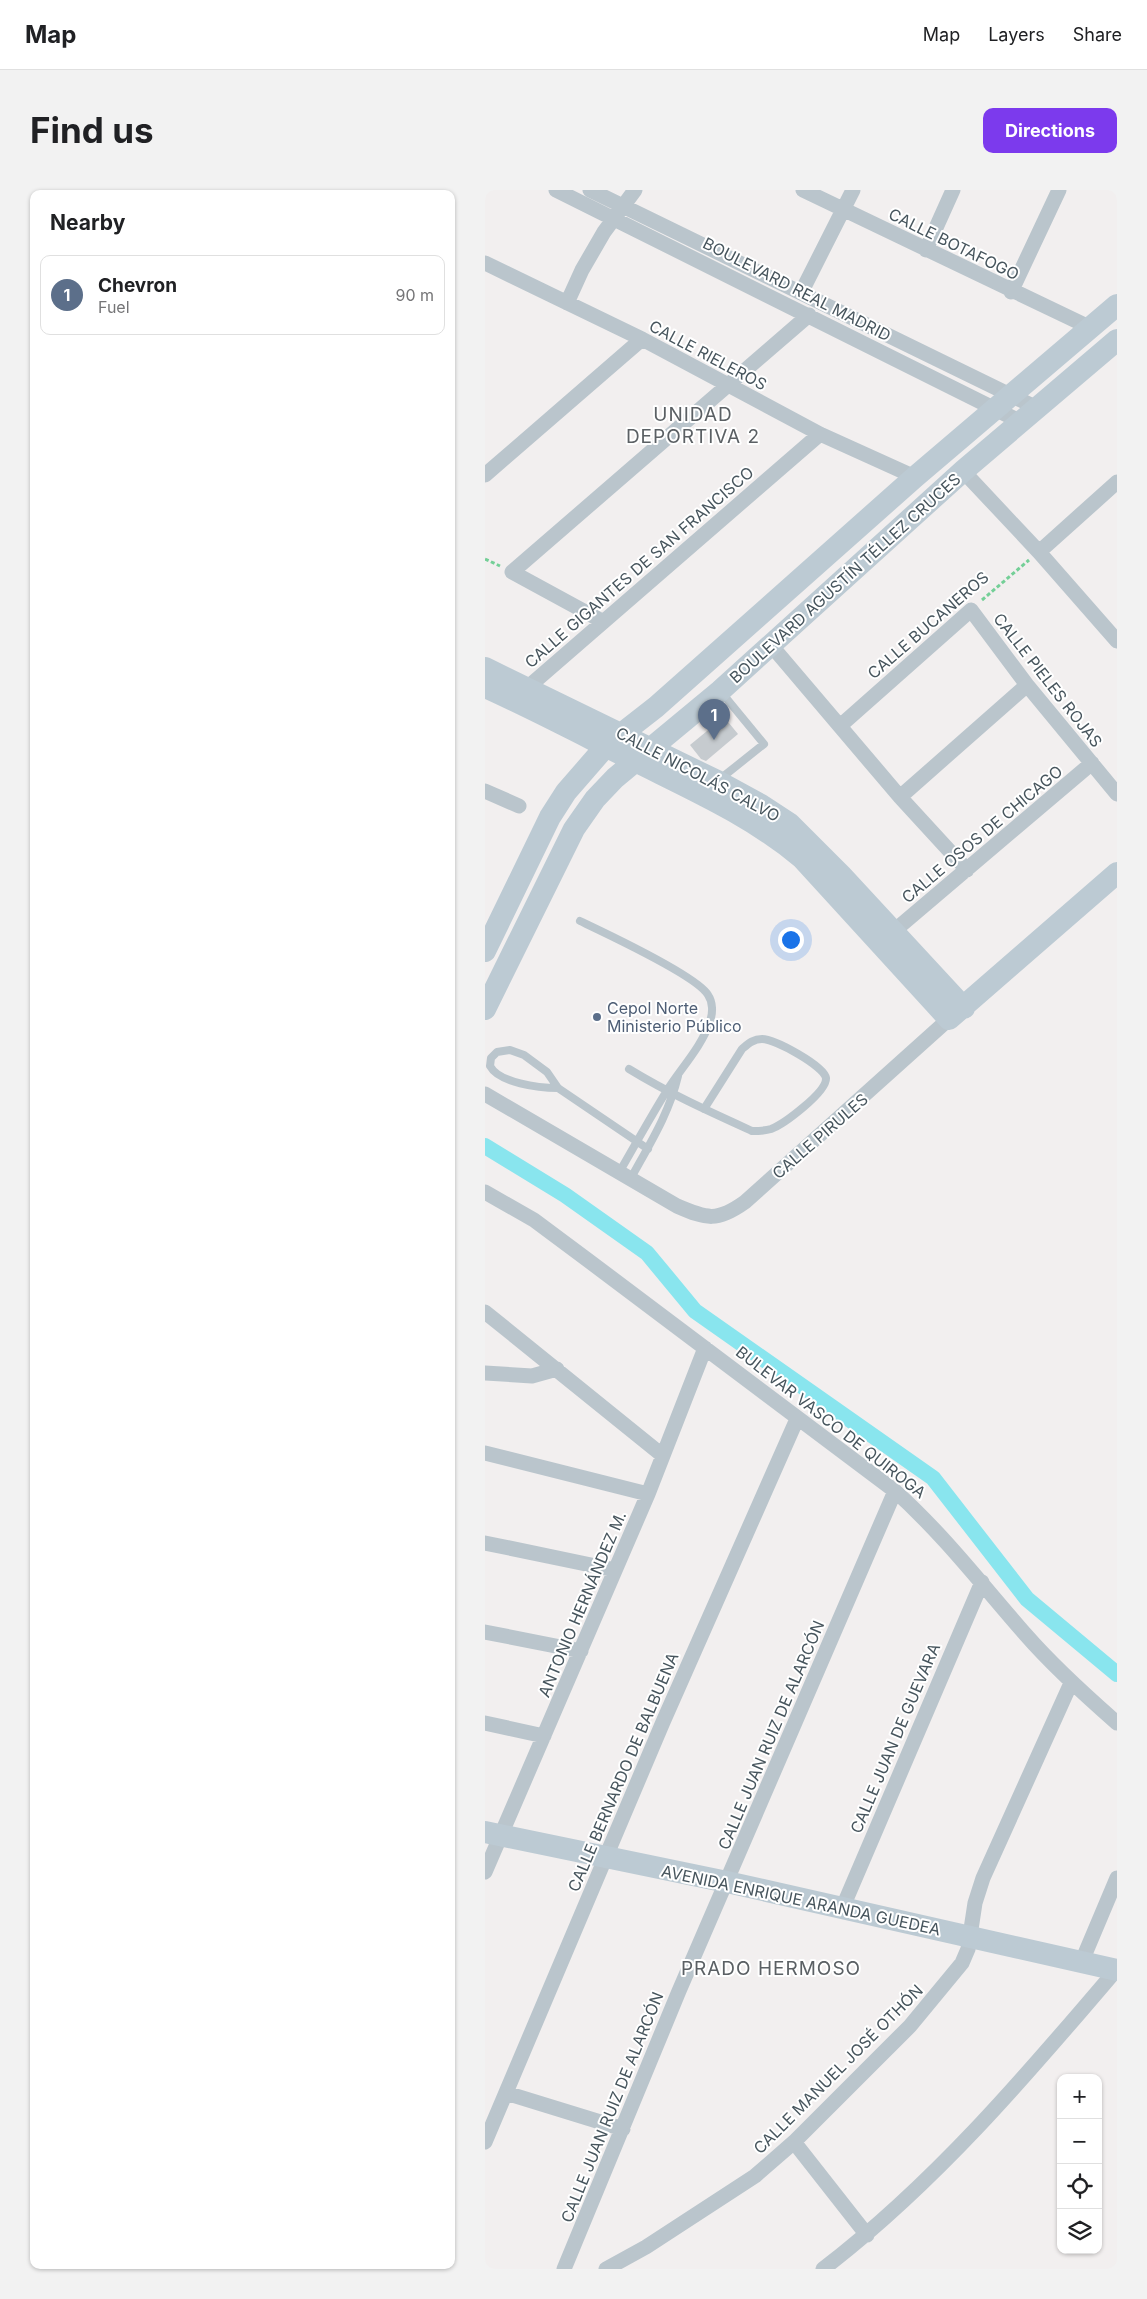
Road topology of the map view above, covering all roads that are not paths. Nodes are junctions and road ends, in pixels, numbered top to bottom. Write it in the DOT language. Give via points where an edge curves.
graph roads {
  1 [pos="556,190"];
  2 [pos="590,190"];
  3 [pos="635,190"];
  4 [pos="803,190"];
  5 [pos="853,190"];
  6 [pos="953,190"];
  7 [pos="1059,190"];
  8 [pos="843,209"];
  9 [pos="620,212"];
  10 [pos="926,250"];
  11 [pos="485,263"];
  12 [pos="1011,292"];
  13 [pos="801,293"];
  14 [pos="567,303"];
  15 [pos="1117,305"];
  16 [pos="809,315"];
  17 [pos="1091,328"];
  18 [pos="643,339"];
  19 [pos="1117,340"];
  20 [pos="728,385"];
  21 [pos="1013,395"];
  22 [pos="996,410"];
  23 [pos="1029,415"];
  24 [pos="820,434"];
  25 [pos="963,471"];
  26 [pos="485,476"];
  27 [pos="915,477"];
  28 [pos="1117,482"];
  29 [pos="1039,552"];
  30 [pos="971,610"];
  31 [pos="602,621"];
  32 [pos="1117,641"];
  33 [pos="770,644"];
  34 [pos="485,668"];
  35 [pos="1027,685"];
  36 [pos="485,687"];
  37 [pos="527,688"];
  38 [pos="721,691"];
  39 [pos="840,726"];
  40 [pos="614,740"];
  41 [pos="643,754"];
  42 [pos="1092,763"];
  43 [pos="717,781"];
  44 [pos="485,791"];
  45 [pos="1117,794"];
  46 [pos="900,797"];
  47 [pos="519,806"];
  48 [pos="967,870"];
  49 [pos="1117,873"];
  50 [pos="580,921"];
  51 [pos="894,931"];
  52 [pos="485,951"];
  53 [pos="485,1009"];
  54 [pos="957,1014"];
  55 [pos="629,1068"];
  56 [pos="679,1072"];
  57 [pos="558,1088"];
  58 [pos="666,1092"];
  59 [pos="485,1094"];
  60 [pos="673,1096"];
  61 [pos="704,1109"];
  62 [pos="636,1144"];
  63 [pos="648,1149"];
  64 [pos="626,1175"];
  65 [pos="485,1192"];
  66 [pos="485,1312"];
  67 [pos="705,1348"];
  68 [pos="557,1369"];
  69 [pos="485,1373"];
  70 [pos="797,1419"];
  71 [pos="485,1453"];
  72 [pos="662,1456"];
  73 [pos="895,1491"];
  74 [pos="648,1494"];
  75 [pos="485,1544"];
  76 [pos="615,1570"];
  77 [pos="982,1582"];
  78 [pos="485,1632"];
  79 [pos="581,1652"];
  80 [pos="1071,1683"];
  81 [pos="485,1723"];
  82 [pos="1117,1723"];
  83 [pos="543,1736"];
  84 [pos="493,1835"];
  85 [pos="606,1859"];
  86 [pos="485,1872"];
  87 [pos="1117,1878"];
  88 [pos="727,1882"];
  89 [pos="842,1908"];
  90 [pos="969,1936"];
  91 [pos="1083,1961"];
  92 [pos="1117,1970"];
  93 [pos="506,2092"];
  94 [pos="623,2129"];
  95 [pos="485,2142"];
  96 [pos="794,2142"];
  97 [pos="867,2235"];
  98 [pos="564,2269"];
  99 [pos="605,2269"];
  100 [pos="823,2269"];
  1 -- 9 [label="street, BOULEVARD REAL MADRID"];
  2 -- 9 [label="street, BOULEVARD REAL MADRID"];
  3 -- 9 [label="street"];
  4 -- 8 [label="street, CALLE BOTAFOGO"];
  5 -- 8 [label="street"];
  6 -- 10 [label="street"];
  7 -- 12 [label="street"];
  8 -- 10 [label="street, CALLE BOTAFOGO"];
  8 -- 13 [label="street"];
  9 -- 13 [label="street, BOULEVARD REAL MADRID"];
  9 -- 14 [label="street" via="590,256"];
  9 -- 16 [label="street, BOULEVARD REAL MADRID"];
  10 -- 12 [label="street, CALLE BOTAFOGO"];
  11 -- 14 [label="street, CALLE RIELEROS"];
  12 -- 17 [label="street, CALLE BOTAFOGO"];
  13 -- 21 [label="street, BOULEVARD REAL MADRID"];
  14 -- 18 [label="street, CALLE RIELEROS"];
  15 -- 17 [label="street, BOULEVARD AGUSTÍN TÉLLEZ CRUCES"];
  16 -- 20 [label="street"];
  16 -- 22 [label="street, BOULEVARD REAL MADRID"];
  17 -- 21 [label="street, BOULEVARD AGUSTÍN TÉLLEZ CRUCES"];
  18 -- 20 [label="street, CALLE RIELEROS"];
  18 -- 26 [label="street"];
  19 -- 23 [label="street, BOULEVARD AGUSTÍN TÉLLEZ CRUCES"];
  20 -- 24 [label="street, CALLE RIELEROS"];
  20 -- 31 [label="street" via="512,572"];
  21 -- 22 [label="street, BOULEVARD AGUSTÍN TÉLLEZ CRUCES"];
  21 -- 23 [label="street, BOULEVARD REAL MADRID"];
  22 -- 23 [label="street, BOULEVARD REAL MADRID"];
  22 -- 27 [label="street, BOULEVARD AGUSTÍN TÉLLEZ CRUCES"];
  23 -- 25 [label="street, BOULEVARD AGUSTÍN TÉLLEZ CRUCES"];
  24 -- 27 [label="street, CALLE RIELEROS"];
  24 -- 31 [label="street, CALLE GIGANTES DE SAN FRANCISCO"];
  25 -- 29 [label="street"];
  25 -- 33 [label="street, BOULEVARD AGUSTÍN TÉLLEZ CRUCES"];
  27 -- 40 [label="street, BOULEVARD AGUSTÍN TÉLLEZ CRUCES" via="656,707"];
  28 -- 29 [label="street"];
  29 -- 32 [label="street"];
  30 -- 35 [label="street, CALLE PIELES ROJAS"];
  30 -- 39 [label="street, CALLE BUCANEROS"];
  31 -- 37 [label="street, CALLE GIGANTES DE SAN FRANCISCO"];
  33 -- 38 [label="street, BOULEVARD AGUSTÍN TÉLLEZ CRUCES"];
  33 -- 39 [label="street"];
  34 -- 37 [label="street, CALLE NICOLÁS CALVO"];
  35 -- 42 [label="street, CALLE PIELES ROJAS"];
  35 -- 46 [label="street"];
  36 -- 40 [label="street, CALLE NICOLÁS CALVO"];
  37 -- 40 [label="street, CALLE NICOLÁS CALVO"];
  38 -- 41 [label="street, BOULEVARD AGUSTÍN TÉLLEZ CRUCES"];
  38 -- 43 [label="lane" via="764,744"];
  39 -- 46 [label="street"];
  40 -- 41 [label="street, CALLE NICOLÁS CALVO"];
  40 -- 52 [label="street, BOULEVARD AGUSTÍN TÉLLEZ CRUCES" via="582,771 550,817"];
  41 -- 43 [label="street, CALLE NICOLÁS CALVO"];
  41 -- 53 [label="street, BOULEVARD AGUSTÍN TÉLLEZ CRUCES" via="595,799 574,829"];
  41 -- 54 [label="street, CALLE NICOLÁS CALVO" via="777,836"];
  42 -- 45 [label="street, CALLE PIELES ROJAS"];
  42 -- 48 [label="street, CALLE OSOS DE CHICAGO"];
  43 -- 51 [label="street, CALLE NICOLÁS CALVO" via="790,824"];
  44 -- 47 [label="street"];
  46 -- 48 [label="street"];
  48 -- 51 [label="street, CALLE OSOS DE CHICAGO"];
  49 -- 54 [label="street, CALLE PIRULES"];
  50 -- 56 [label="lane" via="670,967 709,995 710,1021"];
  51 -- 54 [label="street, CALLE NICOLÁS CALVO"];
  54 -- 64 [label="street, CALLE PIRULES" via="733,1211 711,1218 699,1215 677,1206"];
  55 -- 58 [label="lane"];
  56 -- 58 [label="lane"];
  56 -- 60 [label="lane"];
  57 -- 57 [label="lane" via="547,1072 524,1055 503,1050 491,1058 490,1066 496,1074 538,1087"];
  57 -- 62 [label="lane"];
  58 -- 60 [label="lane"];
  58 -- 62 [label="lane"];
  59 -- 64 [label="street, CALLE PIRULES"];
  60 -- 61 [label="lane"];
  60 -- 63 [label="lane"];
  61 -- 61 [label="lane" via="752,1130 769,1130 821,1091 826,1076 821,1068 773,1041 750,1042 742,1049"];
  62 -- 63 [label="lane"];
  62 -- 64 [label="lane"];
  63 -- 64 [label="lane"];
  65 -- 67 [label="street, BULEVAR VASCO DE QUIROGA" via="534,1220"];
  66 -- 68 [label="street"];
  67 -- 70 [label="street, BULEVAR VASCO DE QUIROGA"];
  67 -- 72 [label="street, ANTONIO HERNÁNDEZ M."];
  68 -- 69 [label="street" via="532,1376"];
  68 -- 72 [label="street"];
  70 -- 73 [label="street, BULEVAR VASCO DE QUIROGA"];
  70 -- 85 [label="street, CALLE BERNARDO DE BALBUENA"];
  71 -- 74 [label="street"];
  72 -- 74 [label="street, ANTONIO HERNÁNDEZ M."];
  73 -- 77 [label="street, BULEVAR VASCO DE QUIROGA" via="925,1518"];
  73 -- 88 [label="street, CALLE JUAN RUIZ DE ALARCÓN"];
  74 -- 76 [label="street, ANTONIO HERNÁNDEZ M."];
  75 -- 76 [label="street"];
  76 -- 79 [label="street, ANTONIO HERNÁNDEZ M."];
  77 -- 80 [label="street, BULEVAR VASCO DE QUIROGA"];
  77 -- 89 [label="street, CALLE JUAN DE GUEVARA"];
  78 -- 79 [label="street"];
  79 -- 83 [label="street, ANTONIO HERNÁNDEZ M."];
  80 -- 82 [label="street, BULEVAR VASCO DE QUIROGA"];
  80 -- 90 [label="street, CALLE MANUEL JOSÉ OTHÓN" via="983,1878"];
  81 -- 83 [label="street"];
  83 -- 84 [label="street, ANTONIO HERNÁNDEZ M."];
  84 -- 85 [label="street, AVENIDA ENRIQUE ARANDA GUEDEA"];
  84 -- 86 [label="street, ANTONIO HERNÁNDEZ M."];
  85 -- 88 [label="street, AVENIDA ENRIQUE ARANDA GUEDEA"];
  85 -- 93 [label="street, CALLE BERNARDO DE BALBUENA"];
  87 -- 91 [label="street"];
  88 -- 89 [label="street, AVENIDA ENRIQUE ARANDA GUEDEA"];
  88 -- 94 [label="street, CALLE JUAN RUIZ DE ALARCÓN"];
  89 -- 90 [label="street, AVENIDA ENRIQUE ARANDA GUEDEA"];
  90 -- 91 [label="street, AVENIDA ENRIQUE ARANDA GUEDEA"];
  90 -- 96 [label="street, CALLE MANUEL JOSÉ OTHÓN" via="968,1949 954,1975 910,2026"];
  91 -- 92 [label="street, AVENIDA ENRIQUE ARANDA GUEDEA"];
  92 -- 97 [label="street" via="1032,2069"];
  93 -- 94 [label="street"];
  93 -- 95 [label="street, CALLE BERNARDO DE BALBUENA"];
  94 -- 98 [label="street, CALLE JUAN RUIZ DE ALARCÓN"];
  96 -- 97 [label="street"];
  96 -- 99 [label="street, CALLE MANUEL JOSÉ OTHÓN" via="755,2176 703,2211"];
  97 -- 100 [label="street"];
}
